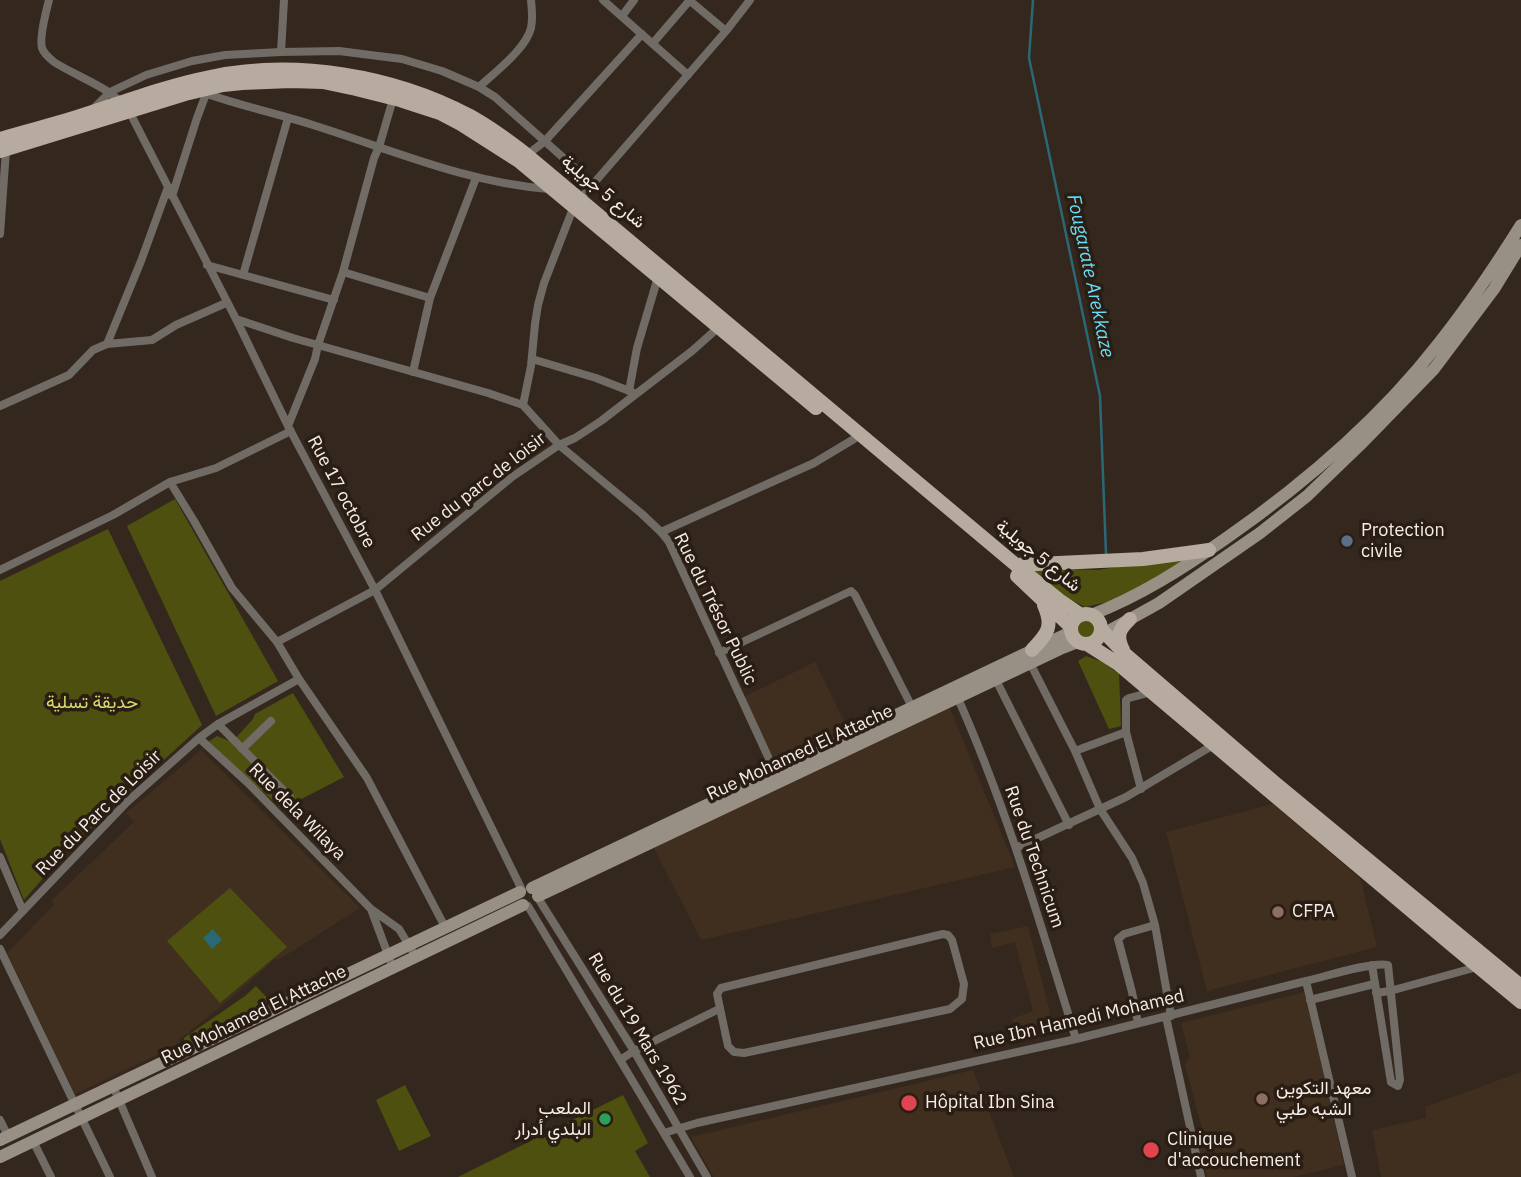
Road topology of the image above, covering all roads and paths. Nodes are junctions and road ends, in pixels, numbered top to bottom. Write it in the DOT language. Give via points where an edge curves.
graph roads {
  1 [pos="49,0"];
  2 [pos="284,0"];
  3 [pos="531,0"];
  4 [pos="603,0"];
  5 [pos="634,0"];
  6 [pos="689,0"];
  7 [pos="745,2"];
  8 [pos="622,16"];
  9 [pos="726,31"];
  10 [pos="642,34"];
  11 [pos="653,43"];
  12 [pos="281,52"];
  13 [pos="688,75"];
  14 [pos="479,87"];
  15 [pos="110,92"];
  16 [pos="203,92"];
  17 [pos="393,99"];
  18 [pos="126,106"];
  19 [pos="89,113"];
  20 [pos="288,118"];
  21 [pos="545,141"];
  22 [pos="2,147"];
  23 [pos="379,147"];
  24 [pos="527,155"];
  25 [pos="476,178"];
  26 [pos="594,185"];
  27 [pos="168,187"];
  28 [pos="555,190"];
  29 [pos="172,196"];
  30 [pos="578,203"];
  31 [pos="1521,225"];
  32 [pos="0,234"];
  33 [pos="1521,245"];
  34 [pos="207,265"];
  35 [pos="343,272"];
  36 [pos="243,275"];
  37 [pos="658,277"];
  38 [pos="430,298"];
  39 [pos="334,300"];
  40 [pos="226,303"];
  41 [pos="236,319"];
  42 [pos="721,323"];
  43 [pos="107,344"];
  44 [pos="318,345"];
  45 [pos="532,359"];
  46 [pos="413,372"];
  47 [pos="633,392"];
  48 [pos="523,405"];
  49 [pos="0,406"];
  50 [pos="289,428"];
  51 [pos="854,439"];
  52 [pos="559,445"];
  53 [pos="897,470"];
  54 [pos="170,482"];
  55 [pos="1251,521"];
  56 [pos="661,532"];
  57 [pos="1260,533"];
  58 [pos="1214,556"];
  59 [pos="1016,565"];
  60 [pos="0,570"];
  61 [pos="374,590"];
  62 [pos="1042,600"];
  63 [pos="1086,615"];
  64 [pos="1130,619"];
  65 [pos="1087,635"];
  66 [pos="277,642"];
  67 [pos="719,653"];
  68 [pos="1125,654"];
  69 [pos="1031,657"];
  70 [pos="299,678"];
  71 [pos="996,680"];
  72 [pos="1152,692"];
  73 [pos="955,693"];
  74 [pos="915,713"];
  75 [pos="271,721"];
  76 [pos="218,724"];
  77 [pos="1126,732"];
  78 [pos="200,738"];
  79 [pos="1215,744"];
  80 [pos="243,749"];
  81 [pos="1075,751"];
  82 [pos="778,778"];
  83 [pos="1141,789"];
  84 [pos="290,797"];
  85 [pos="1100,809"];
  86 [pos="1069,825"];
  87 [pos="1016,848"];
  88 [pos="0,857"];
  89 [pos="529,896"];
  90 [pos="371,909"];
  91 [pos="23,911"];
  92 [pos="487,915"];
  93 [pos="1154,925"];
  94 [pos="445,928"];
  95 [pos="0,935"];
  96 [pos="1,951"];
  97 [pos="413,951"];
  98 [pos="391,962"];
  99 [pos="1372,965"];
  100 [pos="1477,967"];
  101 [pos="1306,981"];
  102 [pos="1521,986"];
  103 [pos="1375,988"];
  104 [pos="1391,991"];
  105 [pos="1310,1000"];
  106 [pos="1521,1002"];
  107 [pos="719,1009"];
  108 [pos="1168,1016"];
  109 [pos="1138,1023"];
  110 [pos="617,1024"];
  111 [pos="603,1032"];
  112 [pos="1076,1039"];
  113 [pos="634,1051"];
  114 [pos="620,1060"];
  115 [pos="113,1086"];
  116 [pos="118,1100"];
  117 [pos="75,1103"];
  118 [pos="82,1118"];
  119 [pos="0,1120"];
  120 [pos="678,1128"];
  121 [pos="664,1133"];
  122 [pos="4,1138"];
  123 [pos="33,1141"];
  124 [pos="0,1157"];
  125 [pos="51,1177"];
  126 [pos="110,1177"];
  127 [pos="152,1177"];
  128 [pos="690,1177"];
  129 [pos="707,1177"];
  130 [pos="1201,1177"];
  131 [pos="1352,1177"];
  1 -- 15 [label="street" via="42,43 45,53"];
  2 -- 12 [label="street"];
  3 -- 14 [label="street" via="531,30"];
  4 -- 8 [label="street"];
  5 -- 8 [label="street"];
  6 -- 9 [label="street"];
  6 -- 11 [label="street"];
  7 -- 9 [label="street"];
  8 -- 10 [label="street"];
  9 -- 13 [label="street"];
  10 -- 11 [label="street"];
  10 -- 21 [label="street"];
  11 -- 13 [label="street"];
  12 -- 14 [label="street" via="339,51 393,57"];
  12 -- 15 [label="street" via="192,61 134,79"];
  13 -- 26 [label="street"];
  14 -- 21 [label="street"];
  15 -- 18 [label="street"];
  15 -- 19 [label="street"];
  16 -- 17 [label="main road, شارع 5 جويلية" via="242,82 323,82"];
  16 -- 18 [label="main road, شارع 5 جويلية"];
  16 -- 20 [label="street"];
  16 -- 29 [label="street"];
  17 -- 23 [label="street"];
  17 -- 28 [label="main road, شارع 5 جويلية" via="461,124"];
  18 -- 19 [label="main road, شارع 5 جويلية"];
  18 -- 22 [label="main road, شارع 5 جويلية"];
  18 -- 24 [label="main road, شارع 5 جويلية" via="212,76 305,69 426,96 470,116"];
  18 -- 27 [label="street, Rue 17 octobre"];
  19 -- 22 [label="main road, شارع 5 جويلية"];
  20 -- 23 [label="street"];
  20 -- 36 [label="street"];
  21 -- 24 [label="street"];
  21 -- 26 [label="street"];
  22 -- 32 [label="street"];
  23 -- 25 [label="street"];
  23 -- 35 [label="street"];
  24 -- 30 [label="main road, شارع 5 جويلية"];
  25 -- 28 [label="street"];
  25 -- 38 [label="street"];
  26 -- 30 [label="street"];
  27 -- 29 [label="street, Rue 17 octobre"];
  27 -- 43 [label="street"];
  28 -- 30 [label="main road, شارع 5 جويلية"];
  29 -- 34 [label="street, Rue 17 octobre"];
  30 -- 37 [label="main road, شارع 5 جويلية"];
  30 -- 42 [label="main road, شارع 5 جويلية"];
  30 -- 45 [label="street" via="544,283"];
  31 -- 55 [label="street" via="1410,377 1353,436"];
  33 -- 57 [label="street" via="1434,369 1307,496"];
  34 -- 36 [label="street"];
  34 -- 40 [label="street, Rue 17 octobre"];
  35 -- 38 [label="street"];
  35 -- 39 [label="street"];
  36 -- 39 [label="street"];
  37 -- 42 [label="main road, شارع 5 جويلية"];
  37 -- 47 [label="street" via="636,348"];
  38 -- 46 [label="street"];
  39 -- 44 [label="street"];
  40 -- 41 [label="street, Rue 17 octobre"];
  40 -- 43 [label="street" via="152,340"];
  41 -- 44 [label="street"];
  41 -- 50 [label="street, Rue 17 octobre"];
  42 -- 47 [label="street, Rue du parc de loisir" via="692,351"];
  42 -- 51 [label="main road, شارع 5 جويلية"];
  42 -- 53 [label="main road, شارع 5 جويلية"];
  43 -- 49 [label="street" via="93,350 69,375"];
  44 -- 46 [label="street"];
  44 -- 50 [label="street"];
  45 -- 47 [label="street"];
  45 -- 48 [label="street"];
  46 -- 48 [label="street"];
  47 -- 52 [label="street, Rue du parc de loisir" via="601,421"];
  48 -- 52 [label="street, Rue du Trésor Public"];
  50 -- 54 [label="street" via="216,468"];
  50 -- 61 [label="street, Rue 17 octobre"];
  51 -- 53 [label="main road, شارع 5 جويلية"];
  51 -- 56 [label="street" via="814,463"];
  52 -- 56 [label="street, Rue du Trésor Public"];
  52 -- 61 [label="street, Rue du parc de loisir" via="512,477"];
  53 -- 59 [label="main road, شارع 5 جويلية"];
  53 -- 62 [label="main road, شارع 5 جويلية"];
  54 -- 60 [label="street"];
  54 -- 66 [label="street" via="232,588"];
  55 -- 57 [label="street"];
  55 -- 58 [label="street"];
  56 -- 67 [label="street, Rue du Trésor Public" via="675,552"];
  57 -- 58 [label="street"];
  58 -- 59 [label="main road"];
  58 -- 63 [label="street" via="1115,606"];
  58 -- 64 [label="street, Rue Mohamed El Attache" via="1158,603"];
  59 -- 63 [label="main road, شارع 5 جويلية"];
  61 -- 66 [label="street, Rue du parc de loisir"];
  61 -- 89 [label="street, Rue 17 octobre"];
  62 -- 65 [label="main road, شارع 5 جويلية"];
  62 -- 69 [label="main road" via="1050,625"];
  63 -- 65 [label="main road" via="1099,621"];
  63 -- 65 [label="main road" via="1074,620"];
  64 -- 65 [label="street, Rue Mohamed El Attache"];
  64 -- 68 [label="main road" via="1119,636"];
  65 -- 68 [label="main road"];
  65 -- 69 [label="street, Rue Mohamed El Attache"];
  65 -- 72 [label="main road"];
  66 -- 70 [label="street"];
  67 -- 74 [label="street" via="851,591"];
  67 -- 82 [label="street, Rue du Trésor Public"];
  68 -- 102 [label="main road"];
  69 -- 71 [label="street, Rue Mohamed El Attache"];
  69 -- 73 [label="street, Rue Mohamed El Attache"];
  69 -- 81 [label="street"];
  70 -- 76 [label="street, Rue du Parc de Loisir"];
  70 -- 94 [label="street" via="367,778"];
  71 -- 73 [label="street, Rue Mohamed El Attache"];
  71 -- 86 [label="street"];
  72 -- 77 [label="street" via="1127,699"];
  72 -- 79 [label="main road"];
  73 -- 74 [label="street, Rue Mohamed El Attache"];
  73 -- 87 [label="street, Rue du Technicum"];
  74 -- 82 [label="street, Rue Mohamed El Attache"];
  75 -- 80 [label="street"];
  76 -- 78 [label="street, Rue du Parc de Loisir"];
  76 -- 80 [label="street"];
  77 -- 81 [label="street"];
  77 -- 83 [label="street"];
  78 -- 90 [label="street, Rue dela Wilaya"];
  78 -- 91 [label="street, Rue du Parc de Loisir" via="127,802"];
  79 -- 83 [label="street"];
  79 -- 100 [label="main road"];
  80 -- 84 [label="street"];
  81 -- 85 [label="street"];
  82 -- 89 [label="street, Rue Mohamed El Attache"];
  83 -- 85 [label="street"];
  85 -- 86 [label="street"];
  85 -- 93 [label="street" via="1132,858"];
  86 -- 87 [label="street"];
  87 -- 112 [label="street, Rue du Technicum"];
  88 -- 91 [label="street"];
  89 -- 92 [label="street, Rue Mohamed El Attache"];
  89 -- 110 [label="street, Rue du 19 Mars 1962"];
  89 -- 111 [label="street, Rue du 19 Mars 1962"];
  90 -- 97 [label="street, Rue dela Wilaya" via="399,929"];
  90 -- 98 [label="street, Rue dela Wilaya"];
  91 -- 95 [label="street, Rue du Parc de Loisir"];
  92 -- 94 [label="street, Rue Mohamed El Attache"];
  92 -- 97 [label="street, Rue Mohamed El Attache"];
  93 -- 108 [label="street"];
  93 -- 109 [label="street" via="1118,939"];
  94 -- 97 [label="street, Rue Mohamed El Attache"];
  96 -- 117 [label="street"];
  97 -- 98 [label="street, Rue Mohamed El Attache"];
  98 -- 115 [label="street, Rue Mohamed El Attache"];
  98 -- 116 [label="street, Rue Mohamed El Attache"];
  99 -- 101 [label="street, Rue Ibn Hamedi Mohamed"];
  99 -- 103 [label="street"];
  99 -- 104 [label="street" via="1388,965"];
  100 -- 104 [label="street"];
  100 -- 106 [label="main road"];
  101 -- 105 [label="street"];
  101 -- 108 [label="street, Rue Ibn Hamedi Mohamed"];
  103 -- 104 [label="street"];
  103 -- 104 [label="street" via="1391,1082 1396,1086 1400,1080"];
  103 -- 105 [label="street"];
  105 -- 131 [label="street"];
  107 -- 107 [label="street" via="717,994 724,987 943,934 953,940 964,984 962,999 950,1009 744,1053 728,1046"];
  107 -- 113 [label="street"];
  108 -- 109 [label="street, Rue Ibn Hamedi Mohamed"];
  108 -- 130 [label="street"];
  109 -- 112 [label="street, Rue Ibn Hamedi Mohamed"];
  110 -- 111 [label="street"];
  110 -- 113 [label="street, Rue du 19 Mars 1962"];
  111 -- 114 [label="street, Rue du 19 Mars 1962"];
  112 -- 120 [label="street, Rue Ibn Hamedi Mohamed"];
  113 -- 114 [label="street"];
  113 -- 120 [label="street, Rue du 19 Mars 1962"];
  114 -- 121 [label="street, Rue du 19 Mars 1962"];
  115 -- 116 [label="street"];
  115 -- 117 [label="street, Rue Mohamed El Attache"];
  116 -- 118 [label="street, Rue Mohamed El Attache"];
  116 -- 127 [label="street"];
  117 -- 118 [label="street"];
  117 -- 122 [label="street, Rue Mohamed El Attache"];
  118 -- 123 [label="street, Rue Mohamed El Attache"];
  118 -- 126 [label="street"];
  119 -- 122 [label="street"];
  120 -- 121 [label="street, Rue Ibn Hamedi Mohamed"];
  120 -- 129 [label="street, Rue du 19 Mars 1962"];
  121 -- 128 [label="street, Rue du 19 Mars 1962"];
  123 -- 124 [label="street, Rue Mohamed El Attache"];
  123 -- 125 [label="street"];
}
